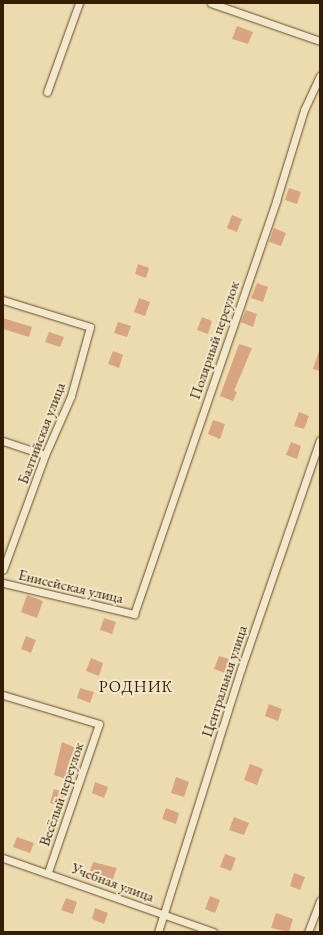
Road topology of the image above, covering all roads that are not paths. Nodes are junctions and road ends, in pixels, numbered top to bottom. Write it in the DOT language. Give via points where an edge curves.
graph roads {
  1 [pos="79,3"];
  2 [pos="212,3"];
  3 [pos="320,41"];
  4 [pos="320,75"];
  5 [pos="47,92"];
  6 [pos="3,300"];
  7 [pos="320,440"];
  8 [pos="3,441"];
  9 [pos="45,455"];
  10 [pos="3,570"];
  11 [pos="3,583"];
  12 [pos="134,614"];
  13 [pos="3,695"];
  14 [pos="3,858"];
  15 [pos="48,872"];
  16 [pos="320,900"];
  17 [pos="162,914"];
  18 [pos="158,932"];
  19 [pos="213,932"];
  20 [pos="308,932"];
  1 -- 5 [label="street"];
  2 -- 3 [label="street"];
  4 -- 12 [label="street, Полярный переулок" via="304,110 276,201"];
  6 -- 9 [label="street, Балтийская улица" via="90,327 71,396"];
  7 -- 17 [label="street, Центральная улица" via="241,669"];
  8 -- 9 [label="street"];
  9 -- 10 [label="street, Балтийская улица"];
  11 -- 12 [label="street, Енисейская улица"];
  13 -- 15 [label="street, Весёлый переулок" via="99,724"];
  14 -- 15 [label="street, Учебная улица"];
  15 -- 17 [label="street, Учебная улица"];
  16 -- 20 [label="street"];
  17 -- 18 [label="street, Центральная улица"];
  17 -- 19 [label="street, Учебная улица"];
}
